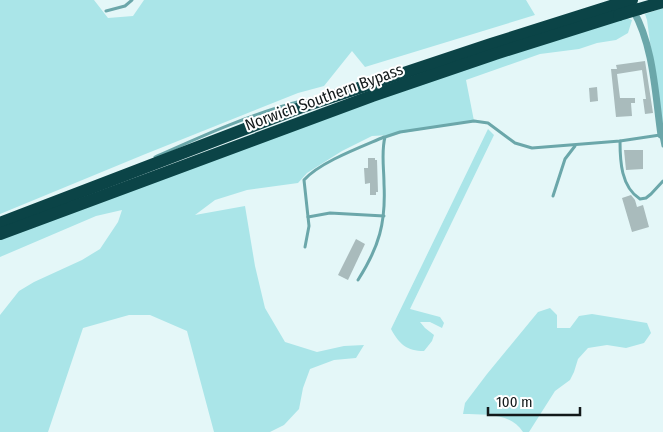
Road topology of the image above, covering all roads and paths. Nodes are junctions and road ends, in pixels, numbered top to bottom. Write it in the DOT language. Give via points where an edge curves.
graph roads {
  1 [pos="132,0"];
  2 [pos="627,0"];
  3 [pos="663,2"];
  4 [pos="636,4"];
  5 [pos="106,10"];
  6 [pos="616,10"];
  7 [pos="348,92"];
  8 [pos="662,135"];
  9 [pos="385,137"];
  10 [pos="620,141"];
  11 [pos="575,145"];
  12 [pos="663,146"];
  13 [pos="149,160"];
  14 [pos="141,164"];
  15 [pos="663,181"];
  16 [pos="91,187"];
  17 [pos="553,196"];
  18 [pos="384,216"];
  19 [pos="308,217"];
  20 [pos="2,230"];
  21 [pos="305,247"];
  22 [pos="358,280"];
  1 -- 5 [label="lane" via="125,6"];
  2 -- 8 [label="street" via="648,46"];
  3 -- 4 [label="highway, Norwich Southern Bypass"];
  4 -- 6 [label="highway, Norwich Southern Bypass, bridge"];
  6 -- 7 [label="highway, Norwich Southern Bypass" via="491,44"];
  6 -- 20 [label="highway, Norwich Southern Bypass"];
  7 -- 13 [label="lane" via="285,105 199,136"];
  7 -- 16 [label="highway, Norwich Southern Bypass"];
  8 -- 10 [label="lane"];
  8 -- 12 [label="lane"];
  9 -- 11 [label="lane" via="441,125 481,121 495,127 514,143 527,147"];
  9 -- 18 [label="lane"];
  9 -- 19 [label="lane" via="349,153 304,180"];
  10 -- 11 [label="lane"];
  10 -- 15 [label="lane" via="622,171 636,197 646,198"];
  11 -- 17 [label="lane" via="565,159"];
  14 -- 16 [label="lane"];
  16 -- 20 [label="highway, Norwich Southern Bypass"];
  18 -- 19 [label="lane" via="330,213"];
  18 -- 22 [label="lane" via="382,230"];
  19 -- 21 [label="lane"];
}
